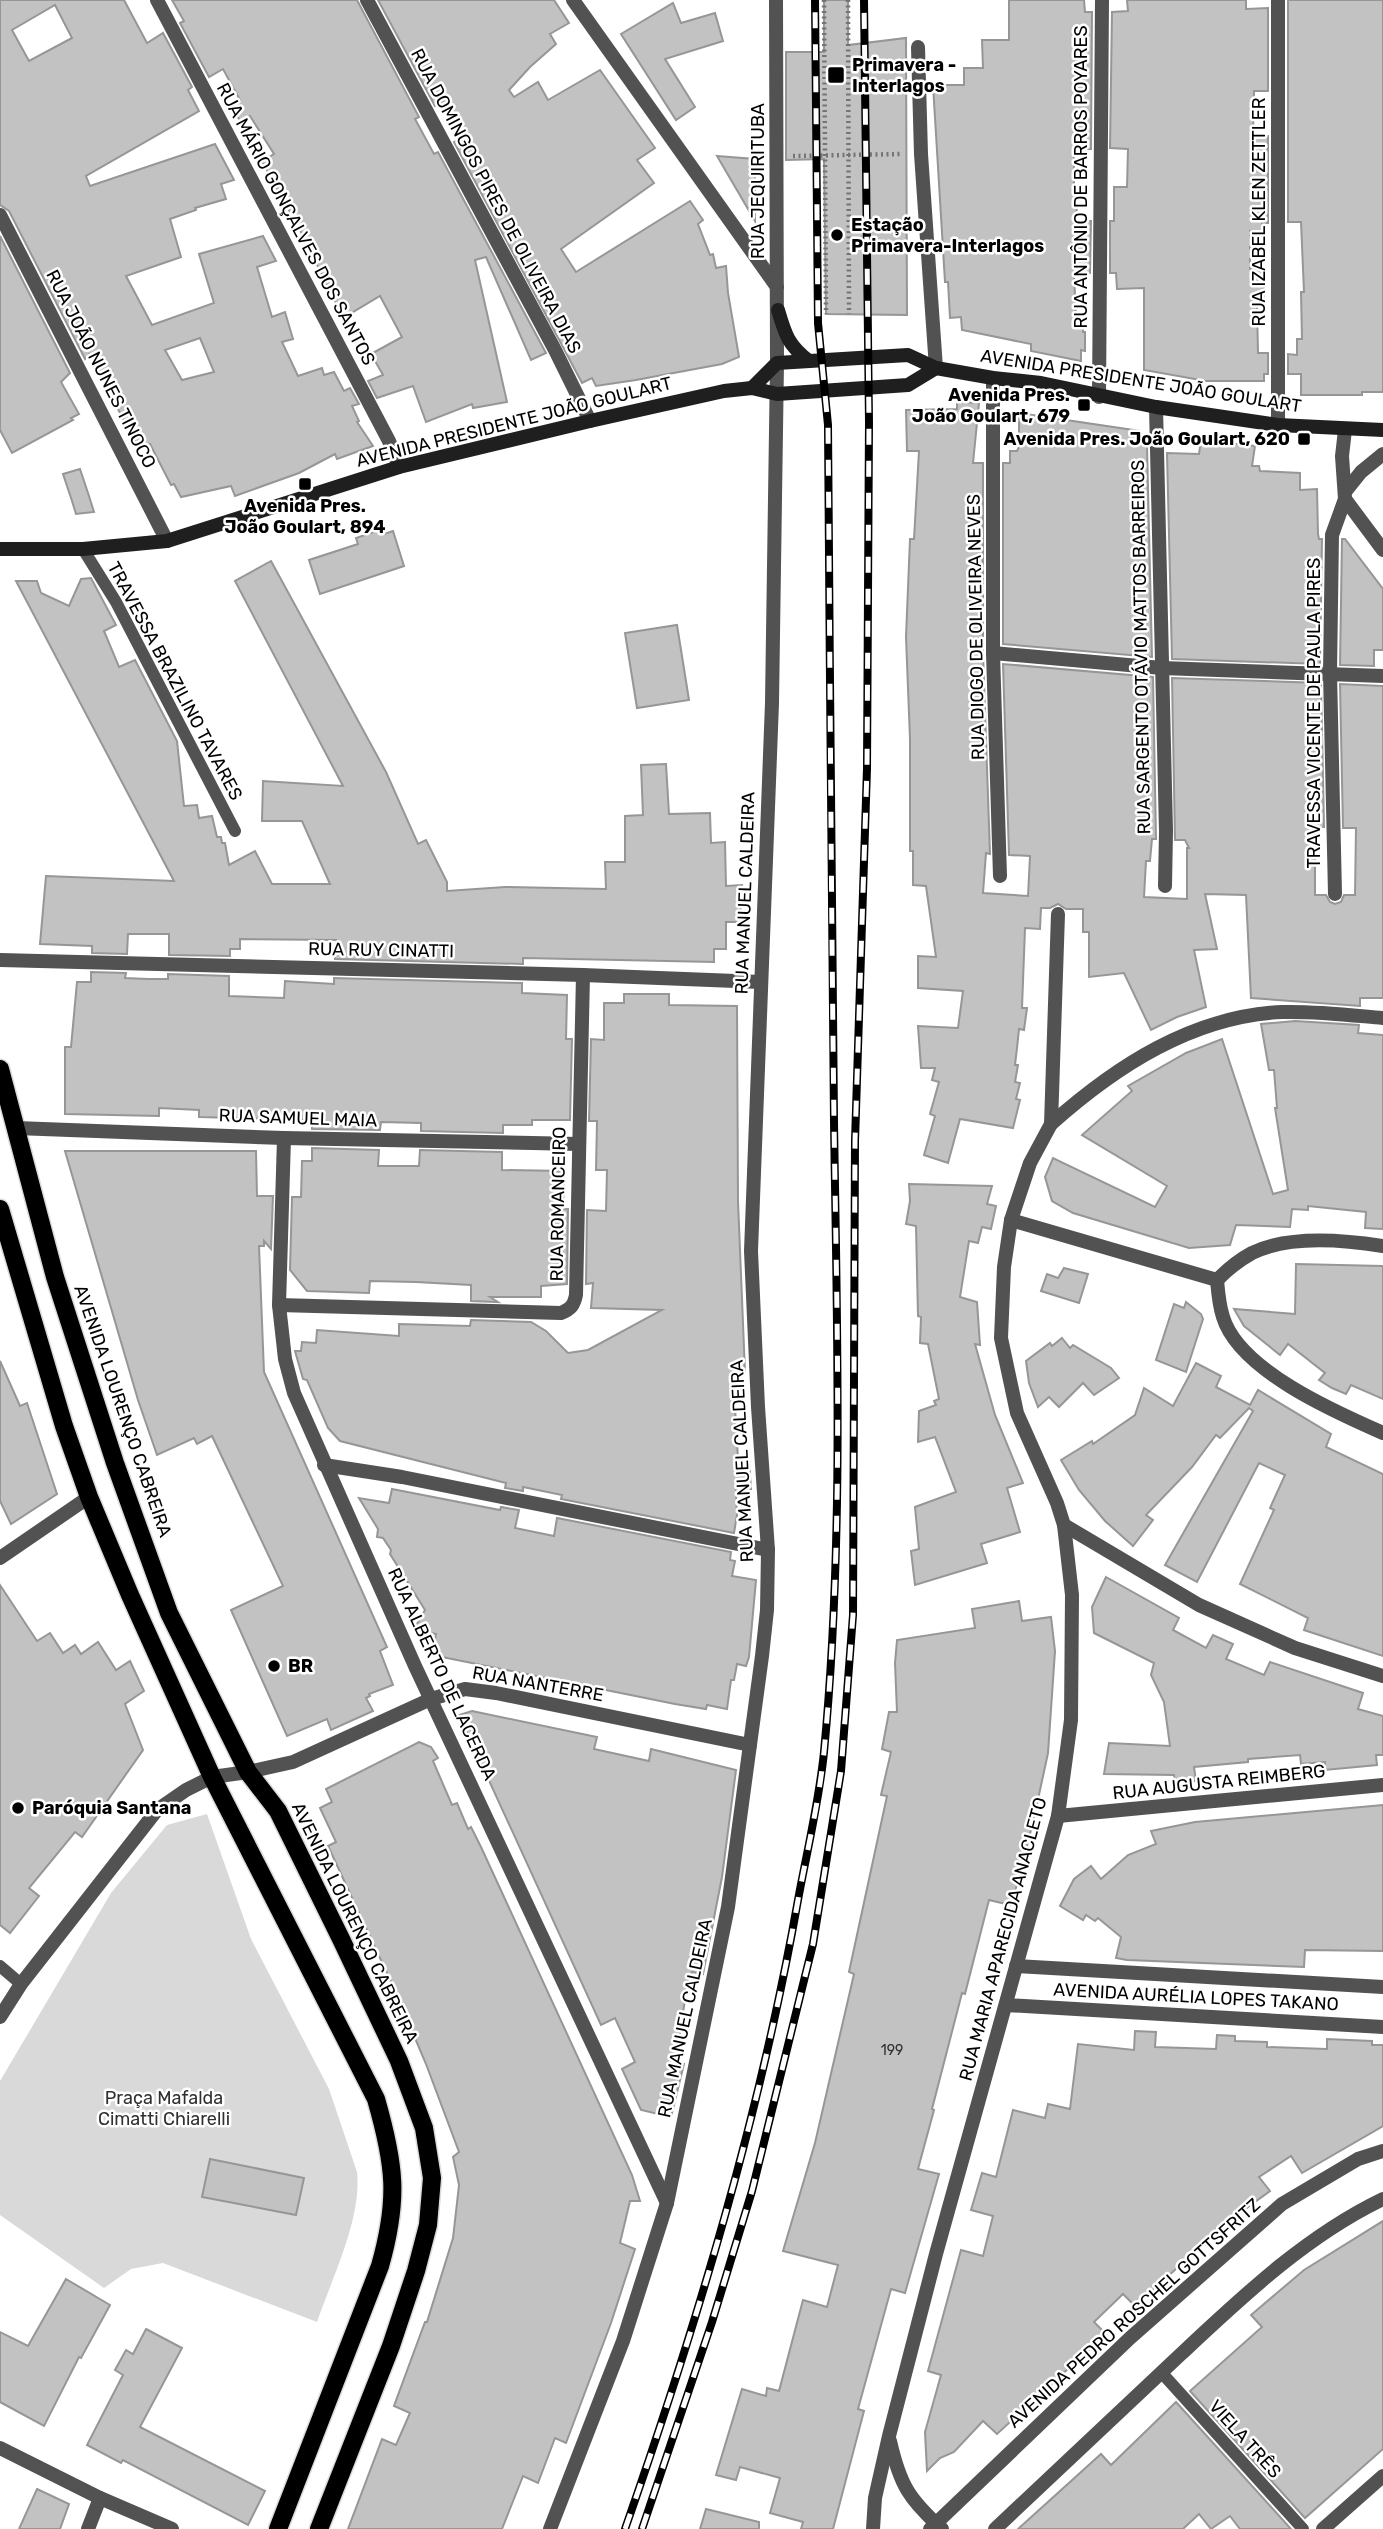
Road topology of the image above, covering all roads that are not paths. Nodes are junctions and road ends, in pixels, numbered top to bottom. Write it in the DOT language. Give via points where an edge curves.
graph roads {
  1 [pos="157,0"];
  2 [pos="367,0"];
  3 [pos="573,0"];
  4 [pos="776,0"];
  5 [pos="1101,0"];
  6 [pos="1278,0"];
  7 [pos="918,47"];
  8 [pos="0,215"];
  9 [pos="777,287"];
  10 [pos="778,310"];
  11 [pos="809,361"];
  12 [pos="777,363"];
  13 [pos="936,368"];
  14 [pos="993,378"];
  15 [pos="752,388"];
  16 [pos="777,394"];
  17 [pos="1099,397"];
  18 [pos="1156,407"];
  19 [pos="590,421"];
  20 [pos="1278,425"];
  21 [pos="1345,430"];
  22 [pos="1383,430"];
  23 [pos="1383,454"];
  24 [pos="399,467"];
  25 [pos="1345,495"];
  26 [pos="167,541"];
  27 [pos="0,549"];
  28 [pos="83,549"];
  29 [pos="1383,550"];
  30 [pos="993,653"];
  31 [pos="1162,668"];
  32 [pos="1330,673"];
  33 [pos="1383,676"];
  34 [pos="235,831"];
  35 [pos="1000,876"];
  36 [pos="1165,886"];
  37 [pos="1335,894"];
  38 [pos="1058,914"];
  39 [pos="0,960"];
  40 [pos="583,975"];
  41 [pos="761,982"];
  42 [pos="1383,1018"];
  43 [pos="0,1069"];
  44 [pos="1051,1124"];
  45 [pos="16,1128"];
  46 [pos="284,1138"];
  47 [pos="579,1144"];
  48 [pos="0,1209"];
  49 [pos="1011,1220"];
  50 [pos="2,1229"];
  51 [pos="1383,1246"];
  52 [pos="1217,1280"];
  53 [pos="279,1305"];
  54 [pos="1383,1433"];
  55 [pos="324,1465"];
  56 [pos="89,1497"];
  57 [pos="1064,1525"];
  58 [pos="768,1550"];
  59 [pos="0,1558"];
  60 [pos="1383,1676"];
  61 [pos="431,1699"];
  62 [pos="750,1745"];
  63 [pos="248,1772"];
  64 [pos="212,1777"];
  65 [pos="1383,1786"];
  66 [pos="1058,1816"];
  67 [pos="0,1966"];
  68 [pos="1016,1966"];
  69 [pos="21,1984"];
  70 [pos="1383,1987"];
  71 [pos="1006,2005"];
  72 [pos="0,2017"];
  73 [pos="1383,2026"];
  74 [pos="1383,2151"];
  75 [pos="1383,2199"];
  76 [pos="667,2203"];
  77 [pos="1161,2372"];
  78 [pos="889,2436"];
  79 [pos="0,2448"];
  80 [pos="1383,2476"];
  81 [pos="100,2498"];
  82 [pos="936,2527"];
  83 [pos="88,2529"];
  84 [pos="172,2529"];
  85 [pos="278,2529"];
  86 [pos="319,2529"];
  87 [pos="550,2529"];
  88 [pos="873,2529"];
  89 [pos="995,2529"];
  90 [pos="1303,2529"];
  91 [pos="1323,2529"];
  1 -- 24 [label="street, RUA MÁRIO GONÇALVES DOS SANTOS"];
  2 -- 19 [label="street, RUA DOMINGOS PIRES DE OLIVEIRA DIAS"];
  3 -- 9 [label="street"];
  4 -- 9 [label="street, RUA JEQUIRITUBA"];
  5 -- 17 [label="street, RUA ANTÔNIO DE BARROS POYARES"];
  6 -- 20 [label="street, RUA IZABEL KLEN ZETTLER"];
  7 -- 13 [label="street"];
  8 -- 26 [label="street, RUA JOÃO NUNES TINOCO"];
  9 -- 10 [label="street, RUA JEQUIRITUBA"];
  10 -- 11 [label="main road" via="787,340"];
  10 -- 12 [label="street, RUA JEQUIRITUBA"];
  11 -- 12 [label="main road, AVENIDA PRESIDENTE JOÃO GOULART"];
  11 -- 13 [label="main road, AVENIDA PRESIDENTE JOÃO GOULART" via="908,355"];
  12 -- 15 [label="main road"];
  12 -- 16 [label="street, RUA MANUEL CALDEIRA"];
  13 -- 14 [label="main road, AVENIDA PRESIDENTE JOÃO GOULART"];
  13 -- 16 [label="main road, AVENIDA PRESIDENTE JOÃO GOULART" via="908,385"];
  14 -- 17 [label="main road, AVENIDA PRESIDENTE JOÃO GOULART" via="1041,383"];
  14 -- 30 [label="street, RUA DIOGO DE OLIVEIRA NEVES"];
  15 -- 16 [label="main road, AVENIDA PRESIDENTE JOÃO GOULART"];
  15 -- 19 [label="main road, AVENIDA PRESIDENTE JOÃO GOULART"];
  16 -- 41 [label="street, RUA MANUEL CALDEIRA"];
  17 -- 18 [label="main road, AVENIDA PRESIDENTE JOÃO GOULART"];
  18 -- 20 [label="main road, AVENIDA PRESIDENTE JOÃO GOULART"];
  18 -- 31 [label="street, RUA SARGENTO OTÁVIO MATTOS BARREIROS"];
  19 -- 24 [label="main road, AVENIDA PRESIDENTE JOÃO GOULART"];
  20 -- 21 [label="main road, AVENIDA PRESIDENTE JOÃO GOULART"];
  21 -- 22 [label="main road, AVENIDA PRESIDENTE JOÃO GOULART"];
  21 -- 25 [label="street, TRAVESSA VICENTE DE PAULA PIRES"];
  23 -- 25 [label="street, TRAVESSA VICENTE DE PAULA PIRES" via="1361,472"];
  24 -- 26 [label="main road, AVENIDA PRESIDENTE JOÃO GOULART"];
  25 -- 29 [label="street"];
  25 -- 32 [label="street, TRAVESSA VICENTE DE PAULA PIRES" via="1332,535"];
  26 -- 28 [label="main road, AVENIDA PRESIDENTE JOÃO GOULART"];
  27 -- 28 [label="main road, AVENIDA PRESIDENTE JOÃO GOULART"];
  28 -- 34 [label="lane, TRAVESSA BRAZILINO TAVARES" via="116,602"];
  30 -- 31 [label="street"];
  30 -- 35 [label="street, RUA DIOGO DE OLIVEIRA NEVES"];
  31 -- 32 [label="street"];
  31 -- 36 [label="street, RUA SARGENTO OTÁVIO MATTOS BARREIROS"];
  32 -- 33 [label="street"];
  32 -- 37 [label="street, TRAVESSA VICENTE DE PAULA PIRES"];
  38 -- 44 [label="street, RUA MARIA APARECIDA ANACLETO"];
  39 -- 40 [label="street, RUA RUY CINATTI"];
  40 -- 41 [label="street, RUA RUY CINATTI"];
  40 -- 47 [label="street, RUA ROMANCEIRO"];
  41 -- 58 [label="street, RUA MANUEL CALDEIRA" via="751,1251"];
  42 -- 44 [label="street" via="1280,1012 1214,1023 1136,1060 1090,1089"];
  43 -- 45 [label="main road, AVENIDA LOURENÇO CABREIRA"];
  44 -- 49 [label="street, RUA MARIA APARECIDA ANACLETO" via="1030,1163"];
  45 -- 46 [label="street, RUA SAMUEL MAIA"];
  45 -- 63 [label="main road, AVENIDA LOURENÇO CABREIRA" via="55,1277 115,1464 169,1613"];
  46 -- 47 [label="street, RUA SAMUEL MAIA"];
  46 -- 53 [label="street, RUA ALBERTO DE LACERDA"];
  47 -- 53 [label="street, RUA ROMANCEIRO" via="576,1295 569,1310"];
  48 -- 50 [label="main road"];
  49 -- 52 [label="street"];
  49 -- 57 [label="street, RUA MARIA APARECIDA ANACLETO" via="1000,1338 1017,1413"];
  50 -- 56 [label="main road"];
  51 -- 52 [label="street" via="1333,1241 1282,1243 1254,1252"];
  52 -- 54 [label="street" via="1223,1319 1240,1348 1261,1367 1344,1416"];
  53 -- 55 [label="street, RUA ALBERTO DE LACERDA" via="294,1393"];
  55 -- 58 [label="street"];
  55 -- 61 [label="street, RUA ALBERTO DE LACERDA"];
  56 -- 59 [label="street"];
  56 -- 64 [label="main road"];
  57 -- 60 [label="street" via="1199,1605 1295,1648"];
  57 -- 66 [label="street, RUA MARIA APARECIDA ANACLETO" via="1072,1595 1073,1681"];
  58 -- 62 [label="street, RUA MANUEL CALDEIRA" via="767,1610"];
  61 -- 62 [label="street, RUA NANTERRE" via="465,1689 496,1693"];
  61 -- 63 [label="street, RUA NANTERRE" via="293,1762"];
  61 -- 76 [label="street, RUA ALBERTO DE LACERDA"];
  62 -- 76 [label="street, RUA MANUEL CALDEIRA" via="728,1907"];
  63 -- 64 [label="street, RUA NANTERRE"];
  63 -- 86 [label="main road, AVENIDA LOURENÇO CABREIRA" via="278,1811 399,2061 424,2128 432,2178 428,2225 416,2271"];
  64 -- 69 [label="street" via="157,1810"];
  64 -- 85 [label="main road" via="376,2099 389,2145 394,2189 390,2232 380,2266"];
  65 -- 66 [label="street, RUA AUGUSTA REIMBERG"];
  66 -- 68 [label="street, RUA MARIA APARECIDA ANACLETO"];
  67 -- 69 [label="lane"];
  68 -- 70 [label="street, AVENIDA AURÉLIA LOPES TAKANO"];
  68 -- 71 [label="street, RUA MARIA APARECIDA ANACLETO"];
  69 -- 72 [label="street"];
  71 -- 73 [label="street, AVENIDA AURÉLIA LOPES TAKANO"];
  71 -- 78 [label="street, RUA MARIA APARECIDA ANACLETO"];
  74 -- 82 [label="street, AVENIDA PEDRO ROSCHEL GOTTSFRITZ" via="1358,2160 1282,2204 1130,2338"];
  75 -- 77 [label="street" via="1294,2254"];
  76 -- 87 [label="street, RUA MANUEL CALDEIRA" via="623,2341"];
  77 -- 89 [label="street"];
  77 -- 90 [label="lane, VIELA TRÊS"];
  78 -- 82 [label="street, RUA MARIA APARECIDA ANACLETO" via="906,2491"];
  78 -- 88 [label="street, RUA MARIA APARECIDA ANACLETO"];
  79 -- 81 [label="street"];
  80 -- 91 [label="street"];
  81 -- 83 [label="street"];
  81 -- 84 [label="street"];
}
